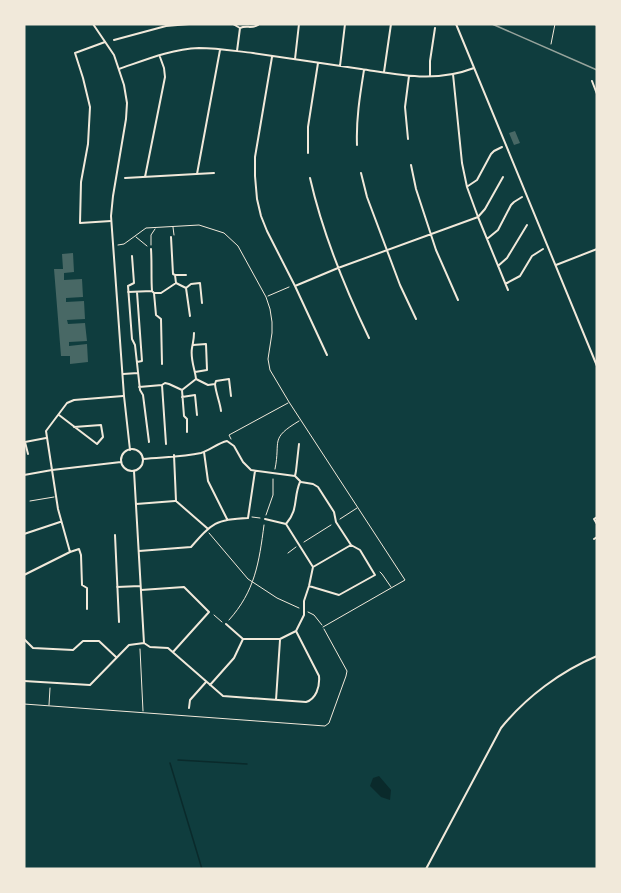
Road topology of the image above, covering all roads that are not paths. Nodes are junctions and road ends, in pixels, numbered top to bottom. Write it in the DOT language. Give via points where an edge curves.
graph roads {
  1 [pos="93,24"];
  2 [pos="182,24"];
  3 [pos="189,24"];
  4 [pos="213,24"];
  5 [pos="222,24"];
  6 [pos="233,24"];
  7 [pos="299,24"];
  8 [pos="345,24"];
  9 [pos="391,24"];
  10 [pos="456,24"];
  11 [pos="555,24"];
  12 [pos="258,25"];
  13 [pos="240,28"];
  14 [pos="435,28"];
  15 [pos="114,40"];
  16 [pos="106,42"];
  17 [pos="551,44"];
  18 [pos="220,49"];
  19 [pos="237,51"];
  20 [pos="159,55"];
  21 [pos="272,56"];
  22 [pos="295,59"];
  23 [pos="318,63"];
  24 [pos="340,66"];
  25 [pos="474,68"];
  26 [pos="119,69"];
  27 [pos="364,69"];
  28 [pos="384,73"];
  29 [pos="453,74"];
  30 [pos="409,76"];
  31 [pos="430,77"];
  32 [pos="592,81"];
  33 [pos="597,94"];
  34 [pos="408,138"];
  35 [pos="357,145"];
  36 [pos="502,147"];
  37 [pos="308,153"];
  38 [pos="411,165"];
  39 [pos="214,173"];
  40 [pos="361,173"];
  41 [pos="198,174"];
  42 [pos="145,177"];
  43 [pos="503,177"];
  44 [pos="125,178"];
  45 [pos="310,178"];
  46 [pos="467,187"];
  47 [pos="522,197"];
  48 [pos="477,217"];
  49 [pos="111,221"];
  50 [pos="527,225"];
  51 [pos="431,234"];
  52 [pos="171,237"];
  53 [pos="487,239"];
  54 [pos="151,249"];
  55 [pos="543,249"];
  56 [pos="597,249"];
  57 [pos="386,250"];
  58 [pos="132,255"];
  59 [pos="498,266"];
  60 [pos="556,266"];
  61 [pos="338,268"];
  62 [pos="186,274"];
  63 [pos="175,275"];
  64 [pos="176,283"];
  65 [pos="506,284"];
  66 [pos="294,285"];
  67 [pos="186,288"];
  68 [pos="508,290"];
  69 [pos="128,292"];
  70 [pos="137,292"];
  71 [pos="153,292"];
  72 [pos="458,300"];
  73 [pos="202,303"];
  74 [pos="190,316"];
  75 [pos="416,319"];
  76 [pos="194,333"];
  77 [pos="369,338"];
  78 [pos="193,345"];
  79 [pos="327,355"];
  80 [pos="137,362"];
  81 [pos="162,364"];
  82 [pos="597,366"];
  83 [pos="195,372"];
  84 [pos="138,373"];
  85 [pos="123,374"];
  86 [pos="196,379"];
  87 [pos="215,384"];
  88 [pos="162,385"];
  89 [pos="139,387"];
  90 [pos="182,390"];
  91 [pos="124,396"];
  92 [pos="231,396"];
  93 [pos="182,397"];
  94 [pos="220,411"];
  95 [pos="59,415"];
  96 [pos="197,415"];
  97 [pos="74,426"];
  98 [pos="188,432"];
  99 [pos="46,438"];
  100 [pos="149,442"];
  101 [pos="166,444"];
  102 [pos="299,444"];
  103 [pos="130,450"];
  104 [pos="204,452"];
  105 [pos="28,454"];
  106 [pos="174,455"];
  107 [pos="142,459"];
  108 [pos="121,462"];
  109 [pos="52,470"];
  110 [pos="134,471"];
  111 [pos="255,471"];
  112 [pos="24,475"];
  113 [pos="295,476"];
  114 [pos="300,482"];
  115 [pos="56,497"];
  116 [pos="30,501"];
  117 [pos="176,501"];
  118 [pos="136,504"];
  119 [pos="597,517"];
  120 [pos="227,519"];
  121 [pos="263,519"];
  122 [pos="60,522"];
  123 [pos="286,524"];
  124 [pos="597,524"];
  125 [pos="208,528"];
  126 [pos="24,534"];
  127 [pos="115,535"];
  128 [pos="597,537"];
  129 [pos="594,539"];
  130 [pos="351,544"];
  131 [pos="139,550"];
  132 [pos="70,552"];
  133 [pos="313,567"];
  134 [pos="380,572"];
  135 [pos="24,575"];
  136 [pos="375,575"];
  137 [pos="309,586"];
  138 [pos="117,587"];
  139 [pos="140,588"];
  140 [pos="87,609"];
  141 [pos="119,622"];
  142 [pos="225,624"];
  143 [pos="296,631"];
  144 [pos="24,639"];
  145 [pos="243,639"];
  146 [pos="280,639"];
  147 [pos="144,643"];
  148 [pos="173,652"];
  149 [pos="597,656"];
  150 [pos="116,657"];
  151 [pos="24,681"];
  152 [pos="206,682"];
  153 [pos="210,685"];
  154 [pos="276,700"];
  155 [pos="189,708"];
  156 [pos="426,869"];
  1 -- 16 [label="street"];
  2 -- 3 [label="street"];
  2 -- 15 [label="street"];
  4 -- 5 [label="street"];
  6 -- 13 [label="street"];
  7 -- 22 [label="street"];
  8 -- 24 [label="street"];
  9 -- 28 [label="street"];
  10 -- 25 [label="street"];
  11 -- 17 [label="lane"];
  12 -- 13 [label="street"];
  13 -- 19 [label="street"];
  14 -- 31 [label="street"];
  16 -- 26 [label="street"];
  16 -- 49 [label="street" via="75,53 90,107 80,223"];
  18 -- 19 [label="street"];
  18 -- 20 [label="street" via="198,48"];
  18 -- 41 [label="street"];
  19 -- 21 [label="street"];
  20 -- 26 [label="street"];
  20 -- 42 [label="street" via="165,77"];
  21 -- 22 [label="street"];
  21 -- 66 [label="street" via="255,157 256,188 261,216"];
  22 -- 23 [label="street"];
  23 -- 24 [label="street"];
  23 -- 37 [label="street"];
  24 -- 27 [label="street"];
  25 -- 29 [label="street"];
  25 -- 60 [label="street"];
  26 -- 49 [label="street" via="127,103"];
  27 -- 28 [label="street"];
  27 -- 35 [label="street"];
  28 -- 30 [label="street"];
  29 -- 31 [label="street"];
  29 -- 46 [label="street"];
  30 -- 31 [label="street"];
  30 -- 34 [label="street" via="405,108"];
  32 -- 33 [label="street"];
  36 -- 46 [label="street" via="494,151 477,180"];
  38 -- 51 [label="street"];
  39 -- 41 [label="street"];
  40 -- 57 [label="street"];
  41 -- 42 [label="street"];
  42 -- 44 [label="street"];
  43 -- 48 [label="street"];
  45 -- 61 [label="street" via="318,214"];
  46 -- 48 [label="street"];
  47 -- 53 [label="street" via="511,205 498,230"];
  48 -- 51 [label="street"];
  48 -- 53 [label="street"];
  49 -- 85 [label="street"];
  50 -- 59 [label="street"];
  51 -- 57 [label="street"];
  51 -- 72 [label="street"];
  52 -- 63 [label="street"];
  53 -- 59 [label="street"];
  54 -- 71 [label="street"];
  55 -- 65 [label="street" via="532,256 520,276"];
  56 -- 60 [label="street"];
  57 -- 61 [label="street"];
  57 -- 75 [label="street"];
  58 -- 69 [label="street" via="134,283 128,286"];
  59 -- 65 [label="street"];
  60 -- 82 [label="street"];
  61 -- 66 [label="street"];
  61 -- 77 [label="street"];
  62 -- 63 [label="street"];
  63 -- 64 [label="street"];
  64 -- 67 [label="street"];
  64 -- 71 [label="street" via="161,293"];
  65 -- 68 [label="street"];
  66 -- 79 [label="street"];
  67 -- 73 [label="street" via="200,283"];
  67 -- 74 [label="street"];
  69 -- 70 [label="street"];
  69 -- 80 [label="street"];
  70 -- 71 [label="street"];
  70 -- 80 [label="street" via="142,361"];
  71 -- 81 [label="street" via="156,315 161,319"];
  76 -- 78 [label="street"];
  78 -- 83 [label="street"];
  78 -- 83 [label="street" via="206,344 207,370"];
  80 -- 84 [label="street"];
  83 -- 86 [label="street"];
  84 -- 85 [label="street"];
  84 -- 89 [label="street"];
  85 -- 91 [label="street"];
  86 -- 87 [label="street"];
  86 -- 90 [label="street"];
  87 -- 92 [label="street" via="229,380"];
  87 -- 94 [label="street"];
  88 -- 89 [label="street"];
  88 -- 90 [label="street"];
  88 -- 101 [label="street"];
  89 -- 100 [label="street"];
  90 -- 93 [label="street"];
  91 -- 95 [label="street" via="74,400"];
  91 -- 103 [label="street"];
  93 -- 96 [label="street" via="195,395"];
  93 -- 98 [label="street"];
  95 -- 97 [label="street"];
  95 -- 99 [label="street" via="46,431"];
  97 -- 97 [label="street" via="97,444 103,437 101,425"];
  99 -- 105 [label="street" via="25,442"];
  99 -- 109 [label="street"];
  102 -- 113 [label="street"];
  103 -- 107 [label="street" via="138,451"];
  103 -- 108 [label="street" via="123,454"];
  104 -- 106 [label="street"];
  104 -- 111 [label="street" via="227,441 245,465"];
  104 -- 120 [label="street" via="208,481"];
  106 -- 107 [label="street"];
  106 -- 117 [label="street"];
  107 -- 110 [label="street" via="141,466"];
  108 -- 109 [label="street"];
  108 -- 110 [label="street"];
  109 -- 112 [label="street"];
  109 -- 115 [label="street"];
  110 -- 118 [label="street"];
  111 -- 113 [label="street"];
  111 -- 120 [label="street" via="249,517"];
  113 -- 114 [label="street"];
  114 -- 123 [label="street" via="294,513"];
  114 -- 130 [label="street" via="318,487"];
  115 -- 116 [label="lane"];
  115 -- 122 [label="street"];
  117 -- 118 [label="street"];
  117 -- 125 [label="street"];
  118 -- 131 [label="street"];
  119 -- 124 [label="street"];
  120 -- 125 [label="street"];
  121 -- 123 [label="street"];
  122 -- 126 [label="street"];
  122 -- 132 [label="street"];
  123 -- 133 [label="street"];
  125 -- 131 [label="street" via="191,547"];
  127 -- 138 [label="street"];
  128 -- 129 [label="street"];
  130 -- 133 [label="street"];
  130 -- 136 [label="street" via="360,550"];
  131 -- 139 [label="street"];
  132 -- 135 [label="street"];
  132 -- 140 [label="street" via="79,549 81,555"];
  133 -- 137 [label="street"];
  134 -- 136 [label="street"];
  136 -- 137 [label="street" via="339,595"];
  137 -- 143 [label="street" via="303,619"];
  138 -- 139 [label="street"];
  138 -- 141 [label="street"];
  139 -- 147 [label="street"];
  139 -- 148 [label="street" via="183,587 209,612"];
  142 -- 145 [label="street"];
  143 -- 146 [label="street"];
  143 -- 154 [label="street" via="320,681 310,701"];
  144 -- 150 [label="street" via="33,648 73,650 83,640 99,641"];
  145 -- 146 [label="street"];
  145 -- 153 [label="street" via="234,658"];
  146 -- 154 [label="street"];
  147 -- 148 [label="street"];
  147 -- 150 [label="street" via="129,645"];
  148 -- 152 [label="street"];
  149 -- 156 [label="street" via="574,667 512,714"];
  150 -- 151 [label="street" via="90,685"];
  152 -- 153 [label="street"];
  152 -- 155 [label="street" via="190,700"];
  153 -- 154 [label="street" via="223,696"];
}
